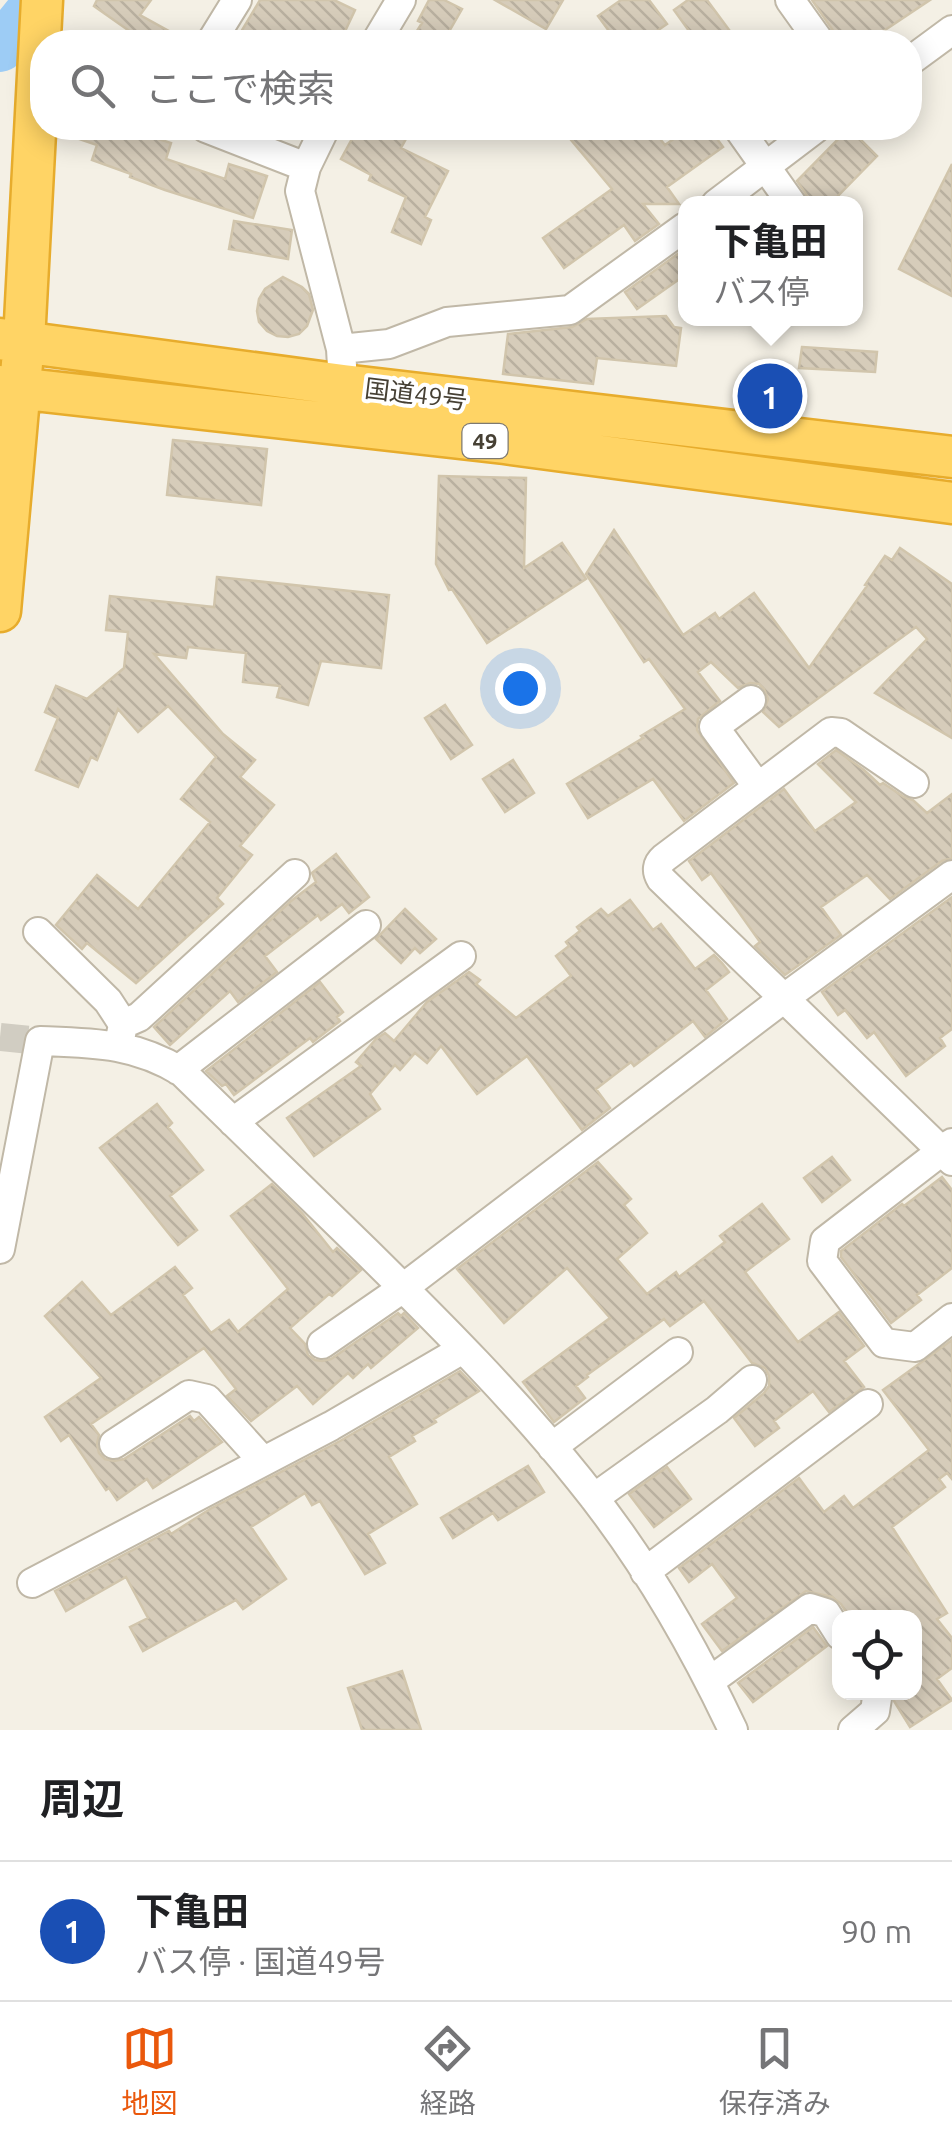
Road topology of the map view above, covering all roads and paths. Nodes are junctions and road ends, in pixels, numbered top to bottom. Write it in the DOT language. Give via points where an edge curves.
graph roads {
  1 [pos="42,0"];
  2 [pos="237,0"];
  3 [pos="401,0"];
  4 [pos="790,0"];
  5 [pos="39,30"];
  6 [pos="218,30"];
  7 [pos="383,30"];
  8 [pos="811,30"];
  9 [pos="952,30"];
  10 [pos="922,52"];
  11 [pos="30,136"];
  12 [pos="237,140"];
  13 [pos="319,140"];
  14 [pos="747,140"];
  15 [pos="801,140"];
  16 [pos="767,166"];
  17 [pos="306,167"];
  18 [pos="727,196"];
  19 [pos="787,196"];
  20 [pos="678,231"];
  21 [pos="12,340"];
  22 [pos="342,367"];
  23 [pos="9,387"];
  24 [pos="952,457"];
  25 [pos="952,503"];
  26 [pos="0,611"];
  27 [pos="752,700"];
  28 [pos="914,782"];
  29 [pos="758,787"];
  30 [pos="295,874"];
  31 [pos="952,876"];
  32 [pos="366,925"];
  33 [pos="38,932"];
  34 [pos="461,956"];
  35 [pos="783,1000"];
  36 [pos="121,1036"];
  37 [pos="178,1070"];
  38 [pos="233,1122"];
  39 [pos="949,1151"];
  40 [pos="0,1250"];
  41 [pos="403,1288"];
  42 [pos="952,1318"];
  43 [pos="322,1344"];
  44 [pos="462,1349"];
  45 [pos="678,1352"];
  46 [pos="752,1380"];
  47 [pos="868,1404"];
  48 [pos="114,1444"];
  49 [pos="552,1447"];
  50 [pos="263,1462"];
  51 [pos="594,1498"];
  52 [pos="646,1572"];
  53 [pos="32,1583"];
  54 [pos="832,1623"];
  55 [pos="710,1682"];
  56 [pos="877,1700"];
  57 [pos="733,1730"];
  58 [pos="853,1730"];
  1 -- 5 [label="highway"];
  2 -- 6 [label="street"];
  3 -- 7 [label="street"];
  4 -- 8 [label="street"];
  9 -- 10 [label="street"];
  11 -- 21 [label="highway"];
  12 -- 17 [label="street"];
  13 -- 17 [label="street"];
  14 -- 16 [label="street"];
  15 -- 16 [label="street"];
  16 -- 18 [label="street"];
  16 -- 19 [label="street"];
  17 -- 22 [label="street" via="300,191"];
  20 -- 22 [label="street" via="570,310 446,322"];
  21 -- 22 [label="highway, 国道49号 / 49"];
  21 -- 23 [label="highway"];
  22 -- 24 [label="highway, 国道49号 / 49"];
  23 -- 25 [label="highway, 国道49号 / 49"];
  23 -- 26 [label="highway"];
  27 -- 29 [label="street" via="714,728"];
  28 -- 29 [label="street" via="831,732"];
  29 -- 35 [label="street" via="659,862 658,871"];
  30 -- 36 [label="street"];
  31 -- 35 [label="street"];
  32 -- 37 [label="street"];
  33 -- 36 [label="street" via="108,1000"];
  34 -- 38 [label="street"];
  35 -- 39 [label="street"];
  35 -- 41 [label="street"];
  36 -- 37 [label="street"];
  36 -- 40 [label="street" via="40,1041"];
  37 -- 38 [label="street"];
  38 -- 41 [label="street"];
  39 -- 42 [label="street" via="825,1241 822,1261 884,1344 915,1347"];
  41 -- 43 [label="street"];
  41 -- 44 [label="street"];
  44 -- 49 [label="street"];
  44 -- 50 [label="street"];
  45 -- 49 [label="street"];
  46 -- 51 [label="street"];
  47 -- 52 [label="street"];
  48 -- 50 [label="street" via="190,1395 208,1398"];
  49 -- 51 [label="street"];
  50 -- 53 [label="street"];
  51 -- 52 [label="street"];
  52 -- 55 [label="street"];
  54 -- 55 [label="street" via="810,1608"];
  55 -- 57 [label="street"];
  56 -- 58 [label="street"];
}
